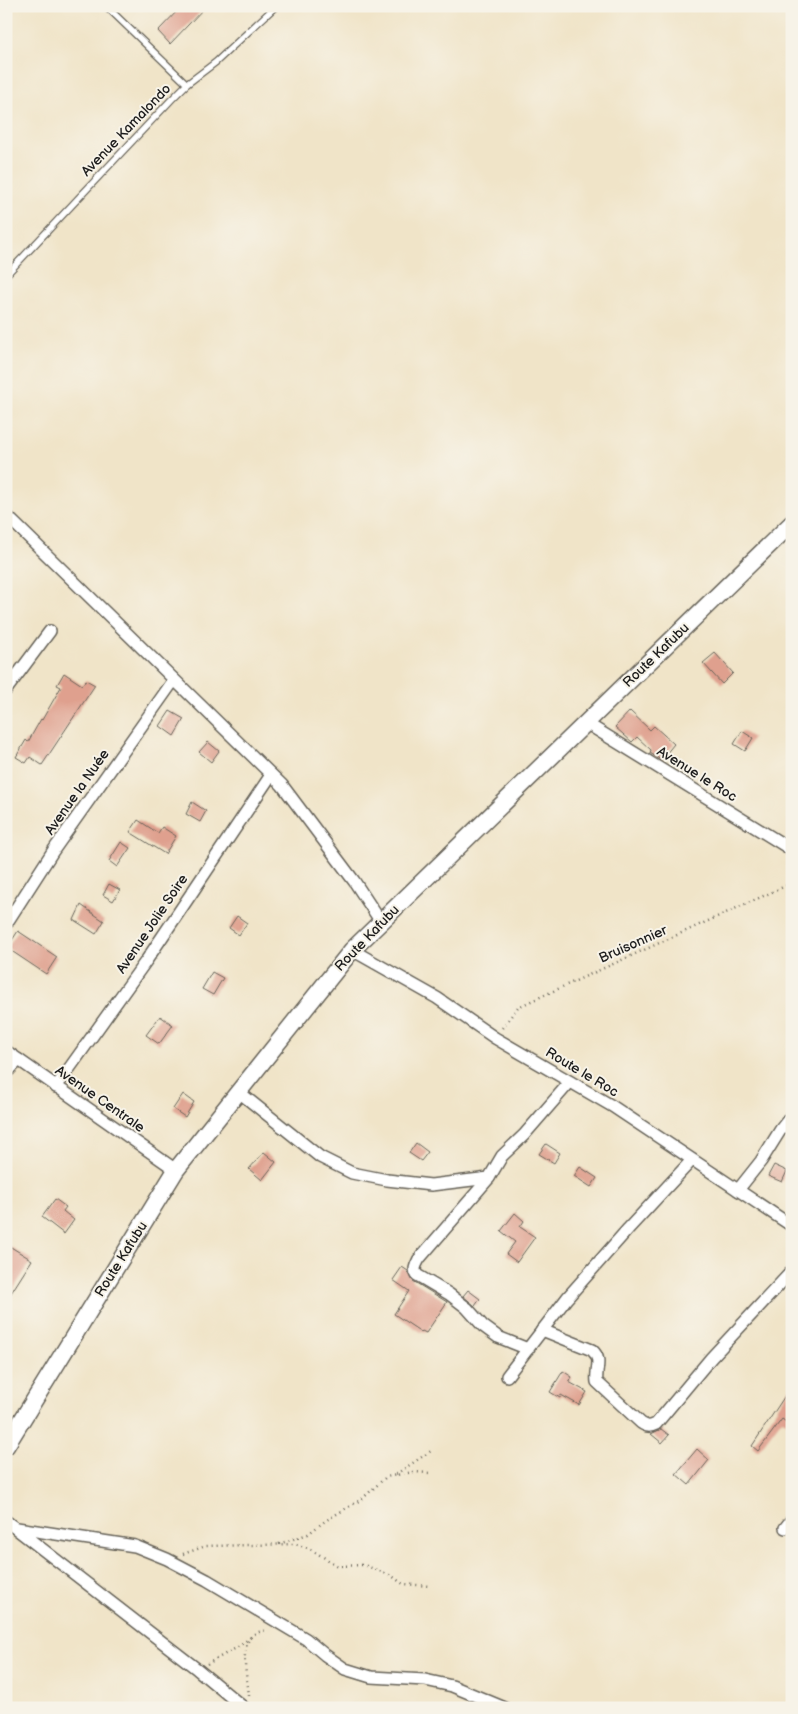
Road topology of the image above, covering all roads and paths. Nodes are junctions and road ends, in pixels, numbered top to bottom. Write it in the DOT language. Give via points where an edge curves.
graph roads {
  1 [pos="106,6"];
  2 [pos="276,6"];
  3 [pos="187,84"];
  4 [pos="6,275"];
  5 [pos="6,515"];
  6 [pos="792,523"];
  7 [pos="50,631"];
  8 [pos="174,680"];
  9 [pos="6,690"];
  10 [pos="586,723"];
  11 [pos="271,775"];
  12 [pos="792,850"];
  13 [pos="792,882"];
  14 [pos="382,922"];
  15 [pos="6,924"];
  16 [pos="352,950"];
  17 [pos="495,1038"];
  18 [pos="6,1051"];
  19 [pos="19,1060"];
  20 [pos="6,1073"];
  21 [pos="570,1082"];
  22 [pos="56,1087"];
  23 [pos="239,1092"];
  24 [pos="792,1115"];
  25 [pos="692,1160"];
  26 [pos="176,1170"];
  27 [pos="489,1178"];
  28 [pos="738,1190"];
  29 [pos="792,1226"];
  30 [pos="792,1271"];
  31 [pos="542,1330"];
  32 [pos="528,1349"];
  33 [pos="507,1376"];
  34 [pos="6,1446"];
  35 [pos="431,1451"];
  36 [pos="430,1473"];
  37 [pos="395,1474"];
  38 [pos="6,1521"];
  39 [pos="16,1528"];
  40 [pos="276,1545"];
  41 [pos="167,1559"];
  42 [pos="430,1586"];
  43 [pos="290,1630"];
  44 [pos="253,1635"];
  45 [pos="197,1669"];
  46 [pos="246,1703"];
  47 [pos="505,1708"];
  1 -- 3 [label="lane, Avenue Kamalondo"];
  2 -- 3 [label="lane" via="216,62"];
  3 -- 4 [label="lane, Avenue Kamalondo"];
  5 -- 8 [label="street"];
  6 -- 10 [label="main road, Route Kafubu"];
  7 -- 9 [label="street"];
  8 -- 11 [label="street"];
  8 -- 15 [label="street, Avenue la Nuée"];
  10 -- 12 [label="street, Avenue le Roc"];
  10 -- 14 [label="main road, Route Kafubu"];
  11 -- 14 [label="street" via="282,785"];
  11 -- 22 [label="street, Avenue Jolie Soire"];
  13 -- 17 [label="path, Bruisonnier" via="518,1007"];
  14 -- 16 [label="main road, Route Kafubu"];
  16 -- 17 [label="street, Route le Roc" via="436,998"];
  16 -- 23 [label="main road, Route Kafubu"];
  17 -- 21 [label="street, Route le Roc"];
  18 -- 19 [label="street, Avenue Centrale"];
  19 -- 20 [label="street"];
  19 -- 22 [label="street, Avenue Centrale"];
  21 -- 25 [label="street, Route le Roc"];
  21 -- 27 [label="street" via="502,1156"];
  22 -- 26 [label="street, Avenue Centrale"];
  23 -- 26 [label="main road, Route Kafubu"];
  23 -- 27 [label="street" via="320,1156 352,1173 431,1184"];
  24 -- 28 [label="street"];
  25 -- 28 [label="street, Route le Roc"];
  25 -- 31 [label="street"];
  26 -- 34 [label="main road, Route Kafubu"];
  27 -- 32 [label="street" via="419,1259 415,1272 467,1308 498,1337"];
  28 -- 29 [label="street, Route le Roc"];
  30 -- 31 [label="street" via="650,1427 641,1423 597,1382 597,1354"];
  31 -- 32 [label="street"];
  32 -- 33 [label="street"];
  35 -- 37 [label="path"];
  36 -- 37 [label="path"];
  37 -- 40 [label="path" via="386,1477 362,1499 308,1534"];
  38 -- 39 [label="street"];
  39 -- 41 [label="street" via="135,1546"];
  39 -- 45 [label="street"];
  40 -- 41 [label="path" via="206,1546"];
  40 -- 42 [label="path" via="296,1544 338,1566 364,1565 403,1584"];
  41 -- 43 [label="street"];
  43 -- 44 [label="path" via="266,1629"];
  43 -- 47 [label="street" via="345,1669 371,1677 426,1680 452,1686"];
  44 -- 45 [label="path"];
  44 -- 46 [label="path" via="246,1647"];
  45 -- 46 [label="street"];
}
